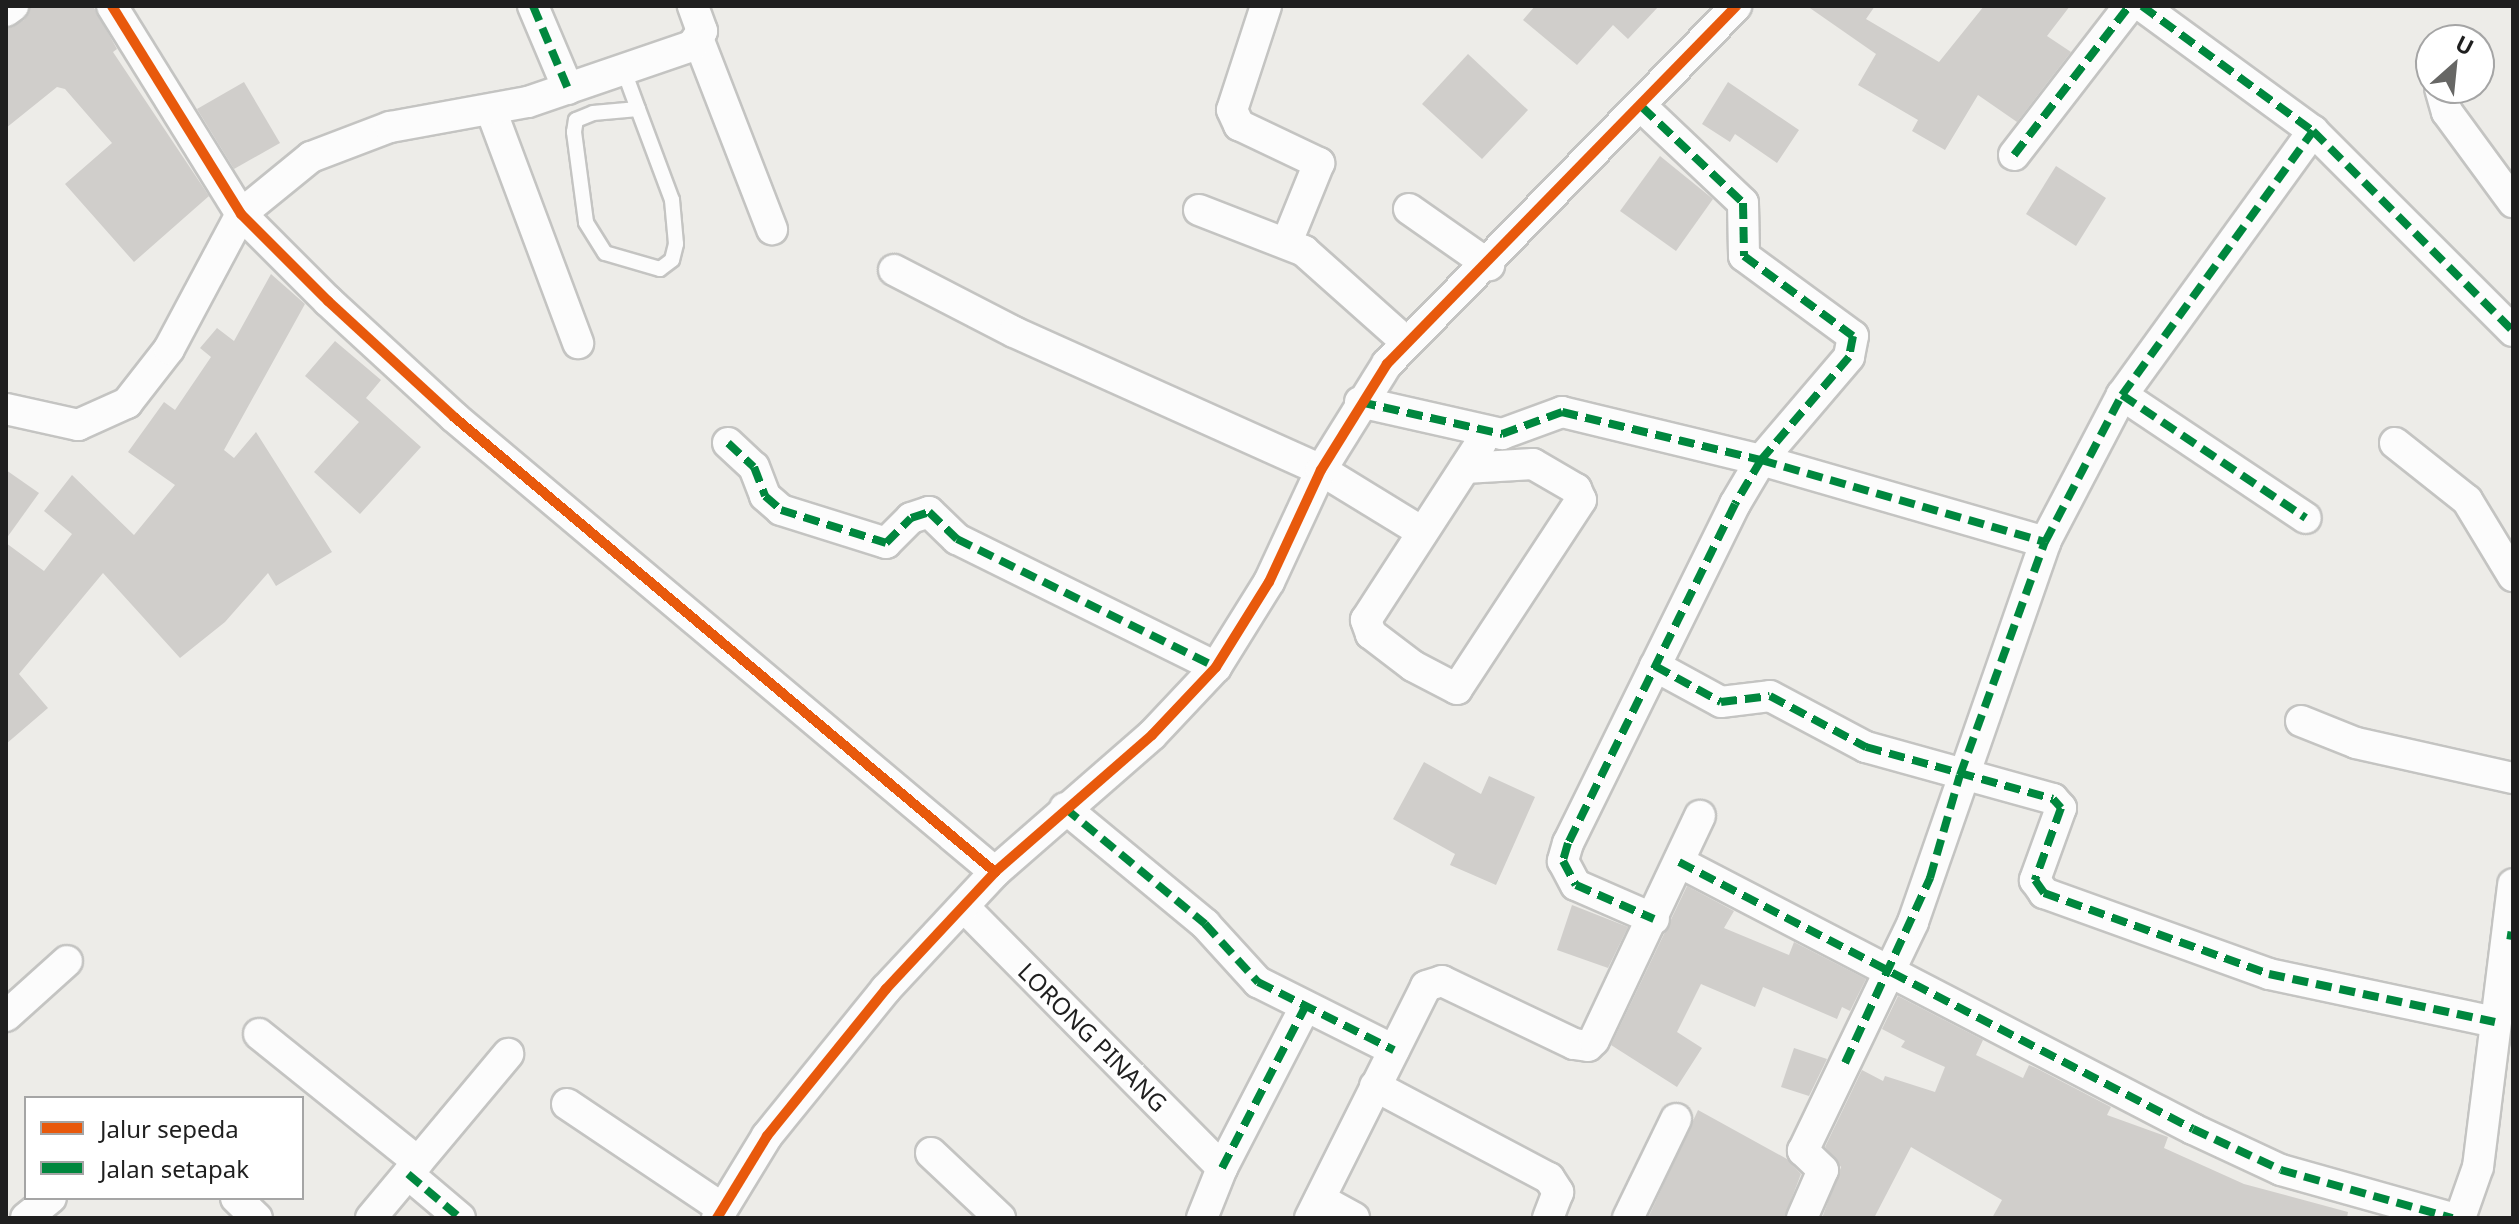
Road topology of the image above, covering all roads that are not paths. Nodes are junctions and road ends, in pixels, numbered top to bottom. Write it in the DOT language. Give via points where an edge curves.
graph roads {
  1 [pos="13,6"];
  2 [pos="112,6"];
  3 [pos="533,6"];
  4 [pos="693,6"];
  5 [pos="1266,6"];
  6 [pos="1736,6"];
  7 [pos="2129,6"];
  8 [pos="2142,6"];
  9 [pos="6,11"];
  10 [pos="699,41"];
  11 [pos="624,71"];
  12 [pos="568,89"];
  13 [pos="2445,104"];
  14 [pos="1642,107"];
  15 [pos="638,109"];
  16 [pos="491,110"];
  17 [pos="2313,131"];
  18 [pos="2014,155"];
  19 [pos="2513,202"];
  20 [pos="1409,209"];
  21 [pos="1199,210"];
  22 [pos="241,214"];
  23 [pos="772,229"];
  24 [pos="1287,242"];
  25 [pos="1489,265"];
  26 [pos="894,270"];
  27 [pos="2513,331"];
  28 [pos="1406,342"];
  29 [pos="578,343"];
  30 [pos="2122,395"];
  31 [pos="1360,402"];
  32 [pos="6,409"];
  33 [pos="728,443"];
  34 [pos="2395,443"];
  35 [pos="1761,460"];
  36 [pos="1321,470"];
  37 [pos="2306,518"];
  38 [pos="1422,532"];
  39 [pos="2045,542"];
  40 [pos="2512,571"];
  41 [pos="1655,666"];
  42 [pos="1216,667"];
  43 [pos="2301,721"];
  44 [pos="1960,775"];
  45 [pos="2513,778"];
  46 [pos="1065,808"];
  47 [pos="1700,816"];
  48 [pos="1679,862"];
  49 [pos="995,872"];
  50 [pos="2513,884"];
  51 [pos="964,907"];
  52 [pos="1654,919"];
  53 [pos="2510,936"];
  54 [pos="67,961"];
  55 [pos="1890,968"];
  56 [pos="1305,1007"];
  57 [pos="6,1016"];
  58 [pos="2495,1022"];
  59 [pos="259,1034"];
  60 [pos="1394,1050"];
  61 [pos="508,1054"];
  62 [pos="1375,1086"];
  63 [pos="567,1104"];
  64 [pos="1676,1119"];
  65 [pos="931,1153"];
  66 [pos="413,1168"];
  67 [pos="1222,1168"];
  68 [pos="48,1200"];
  69 [pos="238,1200"];
  70 [pos="1315,1208"];
  71 [pos="720,1213"];
  72 [pos="26,1218"];
  73 [pos="257,1218"];
  74 [pos="371,1218"];
  75 [pos="460,1218"];
  76 [pos="1000,1218"];
  77 [pos="1202,1218"];
  78 [pos="1354,1218"];
  79 [pos="1548,1218"];
  80 [pos="1628,1218"];
  81 [pos="1802,1218"];
  82 [pos="2452,1218"];
  83 [pos="2460,1218"];
  1 -- 9 [label="street"];
  2 -- 22 [label="street"];
  3 -- 12 [label="street"];
  4 -- 10 [label="street"];
  5 -- 24 [label="street" via="1232,110 1239,125 1319,163"];
  6 -- 14 [label="street"];
  7 -- 18 [label="street"];
  8 -- 17 [label="street"];
  10 -- 11 [label="street"];
  10 -- 23 [label="street"];
  11 -- 12 [label="street"];
  11 -- 15 [label="lane"];
  12 -- 16 [label="street"];
  13 -- 19 [label="street"];
  14 -- 25 [label="street"];
  14 -- 35 [label="street" via="1743,203 1744,256 1853,336 1849,357"];
  15 -- 15 [label="lane" via="672,200 676,244 672,260 660,269 605,253 586,222 576,120"];
  16 -- 22 [label="street" via="350,138 311,157"];
  16 -- 29 [label="street"];
  17 -- 27 [label="street"];
  17 -- 30 [label="street"];
  20 -- 25 [label="street"];
  21 -- 24 [label="street"];
  22 -- 32 [label="street" via="169,349 127,403 78,425"];
  22 -- 49 [label="street" via="460,422"];
  24 -- 28 [label="street"];
  25 -- 28 [label="street"];
  26 -- 36 [label="street" via="1014,332"];
  28 -- 31 [label="street"];
  30 -- 37 [label="street"];
  30 -- 39 [label="street"];
  31 -- 35 [label="street" via="1502,434 1562,412"];
  31 -- 36 [label="street"];
  33 -- 42 [label="street" via="754,467 765,496 781,510 886,543 911,518 929,512 957,539"];
  34 -- 40 [label="street" via="2467,500"];
  35 -- 39 [label="street"];
  35 -- 41 [label="street"];
  36 -- 38 [label="street"];
  36 -- 42 [label="street" via="1269,582"];
  38 -- 38 [label="street" via="1473,455 1533,464 1576,489 1581,500 1463,688 1413,666 1367,627 1371,609"];
  39 -- 44 [label="street"];
  41 -- 44 [label="street" via="1721,702 1770,696 1866,747"];
  41 -- 52 [label="street" via="1563,861 1576,885"];
  42 -- 46 [label="street" via="1152,735"];
  43 -- 45 [label="street" via="2356,743"];
  44 -- 55 [label="street" via="1930,878"];
  44 -- 58 [label="street" via="2058,802 2035,880 2044,893 2269,974"];
  46 -- 49 [label="street"];
  46 -- 56 [label="street" via="1205,924 1258,982"];
  47 -- 48 [label="street"];
  48 -- 52 [label="street"];
  48 -- 55 [label="street"];
  49 -- 51 [label="street"];
  50 -- 53 [label="street"];
  51 -- 67 [label="street, LORONG PINANG"];
  51 -- 71 [label="street" via="832,1051"];
  52 -- 60 [label="street" via="1588,1046 1442,981 1426,986"];
  53 -- 58 [label="street"];
  54 -- 57 [label="street"];
  55 -- 81 [label="street" via="1803,1151 1823,1170"];
  55 -- 82 [label="street" via="2281,1170"];
  56 -- 60 [label="street"];
  56 -- 67 [label="street"];
  58 -- 83 [label="street" via="2478,1167"];
  59 -- 66 [label="street"];
  60 -- 62 [label="street"];
  61 -- 66 [label="street"];
  62 -- 70 [label="street"];
  62 -- 79 [label="street" via="1549,1178 1558,1192"];
  63 -- 71 [label="street"];
  64 -- 80 [label="street"];
  65 -- 76 [label="street"];
  66 -- 74 [label="street"];
  66 -- 75 [label="street"];
  67 -- 77 [label="street"];
  68 -- 72 [label="street"];
  69 -- 73 [label="street"];
  70 -- 78 [label="street"];
}
